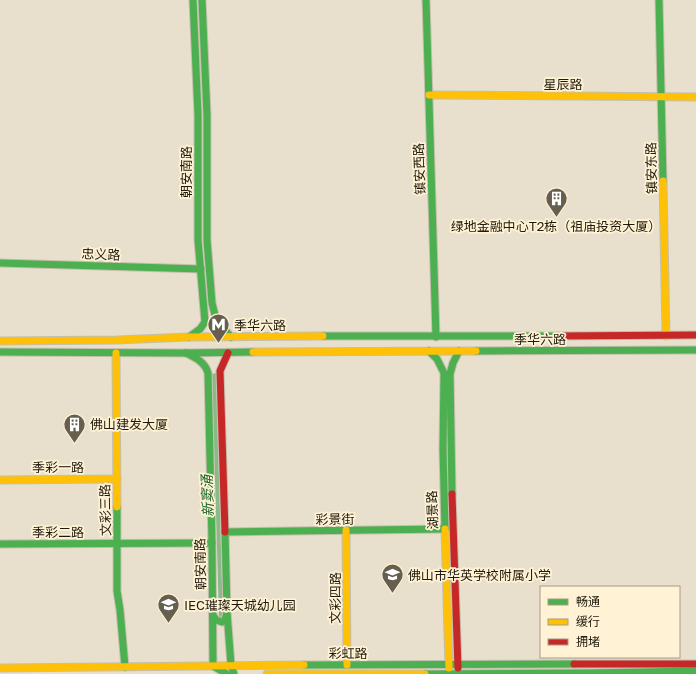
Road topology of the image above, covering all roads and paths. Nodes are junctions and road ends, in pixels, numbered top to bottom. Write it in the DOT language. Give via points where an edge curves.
graph roads {
  1 [pos="193,0"];
  2 [pos="202,0"];
  3 [pos="426,0"];
  4 [pos="660,0"];
  5 [pos="429,95"];
  6 [pos="661,96"];
  7 [pos="696,97"];
  8 [pos="0,262"];
  9 [pos="200,269"];
  10 [pos="666,336"];
  11 [pos="696,336"];
  12 [pos="189,337"];
  13 [pos="231,337"];
  14 [pos="436,337"];
  15 [pos="0,341"];
  16 [pos="696,350"];
  17 [pos="429,351"];
  18 [pos="460,351"];
  19 [pos="0,352"];
  20 [pos="116,353"];
  21 [pos="186,353"];
  22 [pos="228,353"];
  23 [pos="208,373"];
  24 [pos="220,375"];
  25 [pos="117,479"];
  26 [pos="0,480"];
  27 [pos="445,529"];
  28 [pos="346,530"];
  29 [pos="225,532"];
  30 [pos="212,543"];
  31 [pos="0,544"];
  32 [pos="118,544"];
  33 [pos="227,612"];
  34 [pos="212,615"];
  35 [pos="458,664"];
  36 [pos="696,664"];
  37 [pos="347,665"];
  38 [pos="449,665"];
  39 [pos="213,666"];
  40 [pos="230,666"];
  41 [pos="125,667"];
  42 [pos="0,668"];
  43 [pos="696,671"];
  44 [pos="449,673"];
  45 [pos="458,673"];
  46 [pos="227,674"];
  47 [pos="234,674"];
  48 [pos="267,674"];
  1 -- 9 [label="main road, 朝安南路" via="198,115"];
  2 -- 13 [label="main road, 朝安南路" via="207,115 207,240 212,303 219,326"];
  3 -- 5 [label="main road, 镇安西路"];
  4 -- 6 [label="main road, 镇安东路"];
  5 -- 6 [label="main road, 星辰路"];
  5 -- 14 [label="main road, 镇安西路"];
  6 -- 7 [label="main road, 星辰路"];
  6 -- 10 [label="main road, 镇安东路"];
  8 -- 9 [label="main road, 忠义路"];
  9 -- 12 [label="main road, 朝安南路" via="205,322 198,332"];
  10 -- 11 [label="main road, 季华六路"];
  10 -- 14 [label="main road, 季华六路"];
  12 -- 13 [label="main road, 季华六路"];
  12 -- 15 [label="main road, 季华六路"];
  13 -- 14 [label="main road, 季华六路"];
  16 -- 18 [label="main road, 季华六路"];
  17 -- 18 [label="main road, 季华六路"];
  17 -- 22 [label="main road, 季华六路"];
  17 -- 27 [label="main road, 湖景路" via="438,358 444,373"];
  18 -- 35 [label="main road, 湖景路" via="450,374"];
  19 -- 20 [label="main road, 季华六路"];
  20 -- 21 [label="main road, 季华六路"];
  20 -- 25 [label="main road, 文彩三路"];
  21 -- 22 [label="main road, 季华六路"];
  21 -- 23 [label="main road" via="207,367"];
  22 -- 24 [label="main road, 朝安南路"];
  23 -- 24 [label="main road" via="214,365 219,368"];
  23 -- 30 [label="main road, 朝安南路"];
  24 -- 29 [label="main road, 朝安南路"];
  25 -- 26 [label="main road, 季彩一路"];
  25 -- 32 [label="main road, 文彩三路"];
  27 -- 28 [label="main road, 彩景街"];
  27 -- 38 [label="main road, 湖景路"];
  28 -- 29 [label="main road, 彩景街"];
  28 -- 37 [label="main road, 文彩四路"];
  29 -- 33 [label="main road, 朝安南路"];
  30 -- 32 [label="main road, 季彩二路"];
  30 -- 34 [label="main road, 朝安南路"];
  31 -- 32 [label="main road, 季彩二路"];
  32 -- 41 [label="main road, 文彩三路" via="117,591"];
  33 -- 34 [label="main road" via="222,622 215,620"];
  33 -- 40 [label="main road, 朝安南路"];
  34 -- 39 [label="main road, 朝安南路"];
  35 -- 36 [label="main road, 彩虹路"];
  35 -- 38 [label="main road, 彩虹路"];
  35 -- 45 [label="main road, 湖景路"];
  37 -- 38 [label="main road, 彩虹路"];
  37 -- 40 [label="main road, 彩虹路"];
  38 -- 44 [label="main road, 湖景路"];
  39 -- 40 [label="main road, 彩虹路"];
  39 -- 41 [label="main road, 彩虹路"];
  39 -- 46 [label="main road"];
  40 -- 47 [label="main road"];
  41 -- 42 [label="main road, 彩虹路"];
  43 -- 45 [label="main road, 彩虹路"];
  44 -- 45 [label="main road, 彩虹路"];
  44 -- 48 [label="main road, 彩虹路"];
}
